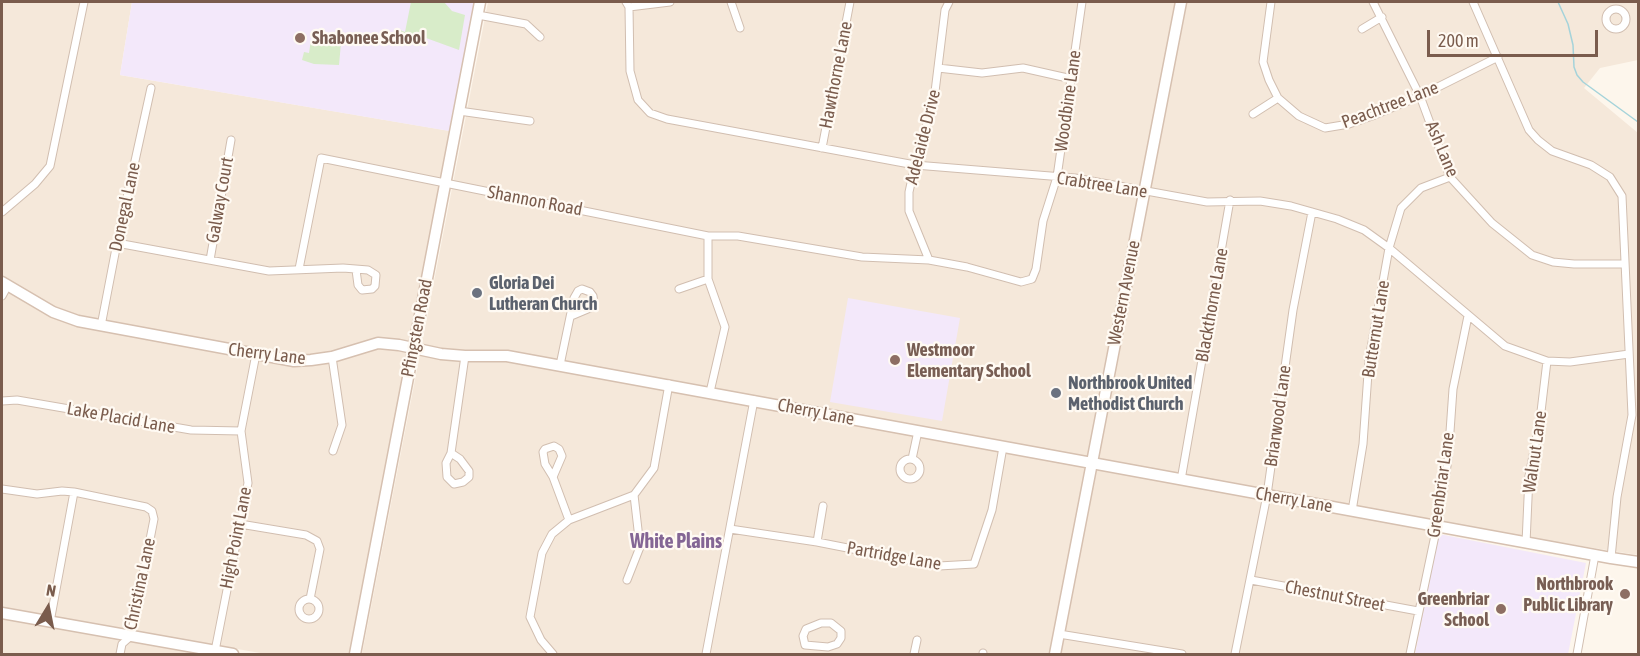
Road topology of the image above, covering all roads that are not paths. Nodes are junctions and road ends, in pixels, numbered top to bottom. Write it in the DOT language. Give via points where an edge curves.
graph roads {
  1 [pos="84,2"];
  2 [pos="480,2"];
  3 [pos="670,2"];
  4 [pos="731,2"];
  5 [pos="850,2"];
  6 [pos="948,2"];
  7 [pos="1082,2"];
  8 [pos="1181,2"];
  9 [pos="1271,2"];
  10 [pos="1373,2"];
  11 [pos="1473,2"];
  12 [pos="628,4"];
  13 [pos="478,15"];
  14 [pos="1382,17"];
  15 [pos="740,28"];
  16 [pos="1362,29"];
  17 [pos="540,37"];
  18 [pos="1498,57"];
  19 [pos="938,68"];
  20 [pos="1072,80"];
  21 [pos="152,88"];
  22 [pos="1420,96"];
  23 [pos="1278,98"];
  24 [pos="459,111"];
  25 [pos="1253,114"];
  26 [pos="530,121"];
  27 [pos="231,140"];
  28 [pos="822,148"];
  29 [pos="915,165"];
  30 [pos="1057,177"];
  31 [pos="1450,177"];
  32 [pos="446,184"];
  33 [pos="1143,192"];
  34 [pos="1230,200"];
  35 [pos="2,212"];
  36 [pos="1312,212"];
  37 [pos="708,236"];
  38 [pos="117,243"];
  39 [pos="1389,248"];
  40 [pos="210,260"];
  41 [pos="929,260"];
  42 [pos="1624,264"];
  43 [pos="299,269"];
  44 [pos="1036,269"];
  45 [pos="356,270"];
  46 [pos="708,279"];
  47 [pos="4,283"];
  48 [pos="679,289"];
  49 [pos="2,296"];
  50 [pos="571,316"];
  51 [pos="1468,316"];
  52 [pos="102,326"];
  53 [pos="413,348"];
  54 [pos="256,354"];
  55 [pos="1629,354"];
  56 [pos="332,357"];
  57 [pos="465,357"];
  58 [pos="1547,361"];
  59 [pos="560,365"];
  60 [pos="669,384"];
  61 [pos="710,392"];
  62 [pos="754,400"];
  63 [pos="2,401"];
  64 [pos="241,431"];
  65 [pos="918,431"];
  66 [pos="1003,447"];
  67 [pos="333,451"];
  68 [pos="451,453"];
  69 [pos="912,459"];
  70 [pos="1091,463"];
  71 [pos="553,477"];
  72 [pos="1181,480"];
  73 [pos="2,488"];
  74 [pos="74,492"];
  75 [pos="634,495"];
  76 [pos="1267,495"];
  77 [pos="823,506"];
  78 [pos="1352,511"];
  79 [pos="569,520"];
  80 [pos="240,524"];
  81 [pos="1437,526"];
  82 [pos="730,529"];
  83 [pos="817,542"];
  84 [pos="1526,543"];
  85 [pos="1595,555"];
  86 [pos="1611,558"];
  87 [pos="1638,562"];
  88 [pos="627,580"];
  89 [pos="1251,580"];
  90 [pos="310,599"];
  91 [pos="1418,611"];
  92 [pos="2,613"];
  93 [pos="50,622"];
  94 [pos="1059,634"];
  95 [pos="131,636"];
  96 [pos="917,640"];
  97 [pos="215,651"];
  98 [pos="829,651"];
  99 [pos="120,654"];
  100 [pos="234,654"];
  101 [pos="355,654"];
  102 [pos="553,654"];
  103 [pos="706,654"];
  104 [pos="914,654"];
  105 [pos="1055,654"];
  106 [pos="1182,654"];
  107 [pos="1234,654"];
  108 [pos="1410,654"];
  109 [pos="1577,654"];
  1 -- 35 [label="street" via="50,166"];
  2 -- 13 [label="street, Pfingsten Road"];
  3 -- 12 [label="street"];
  4 -- 15 [label="street"];
  5 -- 28 [label="street, Hawthorne Lane"];
  6 -- 19 [label="street, Adelaide Drive"];
  7 -- 20 [label="street, Woodbine Lane"];
  8 -- 33 [label="street, Western Avenue"];
  9 -- 23 [label="street, Peachtree Lane" via="1263,62"];
  10 -- 14 [label="street, Ash Lane"];
  11 -- 18 [label="street"];
  12 -- 28 [label="street, Crabtree Lane" via="630,71 638,100 650,113"];
  13 -- 17 [label="street" via="526,24"];
  13 -- 24 [label="street, Pfingsten Road"];
  14 -- 16 [label="street"];
  14 -- 22 [label="street, Ash Lane"];
  18 -- 22 [label="street, Peachtree Lane"];
  18 -- 42 [label="street" via="1529,130 1552,151 1591,165 1610,177 1622,196"];
  19 -- 20 [label="street" via="982,73 1023,68"];
  19 -- 29 [label="street, Adelaide Drive" via="934,100"];
  20 -- 30 [label="street, Woodbine Lane"];
  21 -- 38 [label="street, Donegal Lane"];
  22 -- 23 [label="street, Peachtree Lane" via="1349,124 1325,128 1299,116"];
  22 -- 31 [label="street, Ash Lane"];
  23 -- 25 [label="street"];
  24 -- 26 [label="street"];
  24 -- 32 [label="street, Pfingsten Road"];
  27 -- 40 [label="street, Galway Court"];
  28 -- 29 [label="street, Crabtree Lane"];
  29 -- 30 [label="street, Crabtree Lane"];
  29 -- 41 [label="street, Adelaide Drive" via="909,211"];
  30 -- 33 [label="street, Crabtree Lane"];
  30 -- 44 [label="street, Woodbine Lane" via="1043,221"];
  31 -- 39 [label="street, Butternut Lane" via="1421,188 1401,208"];
  31 -- 42 [label="street, Ash Lane" via="1492,223 1532,255 1553,262"];
  32 -- 37 [label="street, Shannon Road"];
  32 -- 43 [label="street, Shannon Road" via="321,158"];
  32 -- 53 [label="street, Pfingsten Road"];
  33 -- 34 [label="street, Crabtree Lane" via="1207,202"];
  33 -- 70 [label="street, Western Avenue"];
  34 -- 36 [label="street, Crabtree Lane" via="1260,201"];
  34 -- 72 [label="street, Blackthorne Lane"];
  36 -- 39 [label="street, Crabtree Lane" via="1364,230"];
  36 -- 76 [label="street, Briarwood Lane" via="1293,310"];
  37 -- 41 [label="street, Shannon Road" via="738,236 862,257"];
  37 -- 46 [label="street"];
  38 -- 40 [label="street"];
  38 -- 52 [label="street, Donegal Lane"];
  39 -- 51 [label="street, Crabtree Lane"];
  39 -- 78 [label="street, Butternut Lane" via="1369,359 1363,444"];
  40 -- 43 [label="street" via="268,271"];
  41 -- 44 [label="street, Shannon Road" via="1021,282 1032,279"];
  42 -- 55 [label="street"];
  43 -- 45 [label="street"];
  46 -- 48 [label="street"];
  46 -- 61 [label="street" via="725,327"];
  47 -- 49 [label="street"];
  47 -- 52 [label="street, Cherry Lane" via="63,316"];
  50 -- 59 [label="street"];
  51 -- 58 [label="street, Crabtree Lane" via="1505,346"];
  51 -- 81 [label="street, Greenbriar Lane" via="1453,390 1448,460"];
  52 -- 54 [label="street, Cherry Lane"];
  53 -- 56 [label="street, Cherry Lane" via="378,343"];
  53 -- 57 [label="street, Cherry Lane"];
  53 -- 101 [label="street, Pfingsten Road"];
  54 -- 56 [label="street, Cherry Lane" via="294,361"];
  54 -- 64 [label="street, High Point Lane"];
  55 -- 58 [label="street, Crabtree Lane"];
  55 -- 86 [label="street" via="1632,415 1617,496"];
  56 -- 67 [label="street" via="342,424"];
  57 -- 59 [label="street, Cherry Lane" via="507,356"];
  57 -- 68 [label="street"];
  58 -- 84 [label="street, Walnut Lane" via="1529,476"];
  59 -- 60 [label="street, Cherry Lane"];
  60 -- 61 [label="street, Cherry Lane"];
  60 -- 75 [label="street" via="654,468"];
  61 -- 62 [label="street, Cherry Lane"];
  62 -- 65 [label="street, Cherry Lane"];
  62 -- 82 [label="street"];
  63 -- 64 [label="street, Lake Placid Lane" via="17,400 191,430"];
  64 -- 80 [label="street, High Point Lane" via="248,483"];
  65 -- 66 [label="street, Cherry Lane"];
  65 -- 69 [label="street"];
  66 -- 70 [label="street, Cherry Lane"];
  66 -- 83 [label="street, Partridge Lane" via="992,510 974,564 939,566"];
  70 -- 72 [label="street, Cherry Lane"];
  70 -- 94 [label="street, Western Avenue"];
  71 -- 79 [label="street"];
  72 -- 76 [label="street, Cherry Lane"];
  73 -- 74 [label="street" via="37,494"];
  74 -- 93 [label="street"];
  74 -- 95 [label="street, Christina Lane" via="152,511 154,519"];
  75 -- 79 [label="street"];
  75 -- 88 [label="street" via="640,547"];
  76 -- 78 [label="street, Cherry Lane"];
  76 -- 89 [label="street, Briarwood Lane"];
  77 -- 83 [label="street"];
  78 -- 81 [label="street, Cherry Lane"];
  79 -- 102 [label="street" via="552,534 542,553 530,617"];
  80 -- 90 [label="street" via="317,540 320,549"];
  80 -- 97 [label="street, High Point Lane"];
  81 -- 84 [label="street, Cherry Lane"];
  81 -- 91 [label="street, Greenbriar Lane"];
  82 -- 83 [label="street, Partridge Lane"];
  82 -- 103 [label="street"];
  84 -- 85 [label="street, Cherry Lane"];
  85 -- 86 [label="street, Cherry Lane"];
  85 -- 109 [label="street"];
  86 -- 87 [label="street, Cherry Lane"];
  89 -- 91 [label="street, Chestnut Street"];
  89 -- 107 [label="street, Briarwood Lane"];
  91 -- 108 [label="street, Greenbriar Lane"];
  92 -- 93 [label="street"];
  93 -- 95 [label="street"];
  94 -- 105 [label="street, Western Avenue"];
  94 -- 106 [label="street"];
  95 -- 97 [label="street"];
  95 -- 99 [label="street, Christina Lane" via="122,644"];
  96 -- 104 [label="street"];
  97 -- 100 [label="street"];
  98 -- 98 [label="street" via="805,645 806,629 821,623 837,626 841,638"];
}
